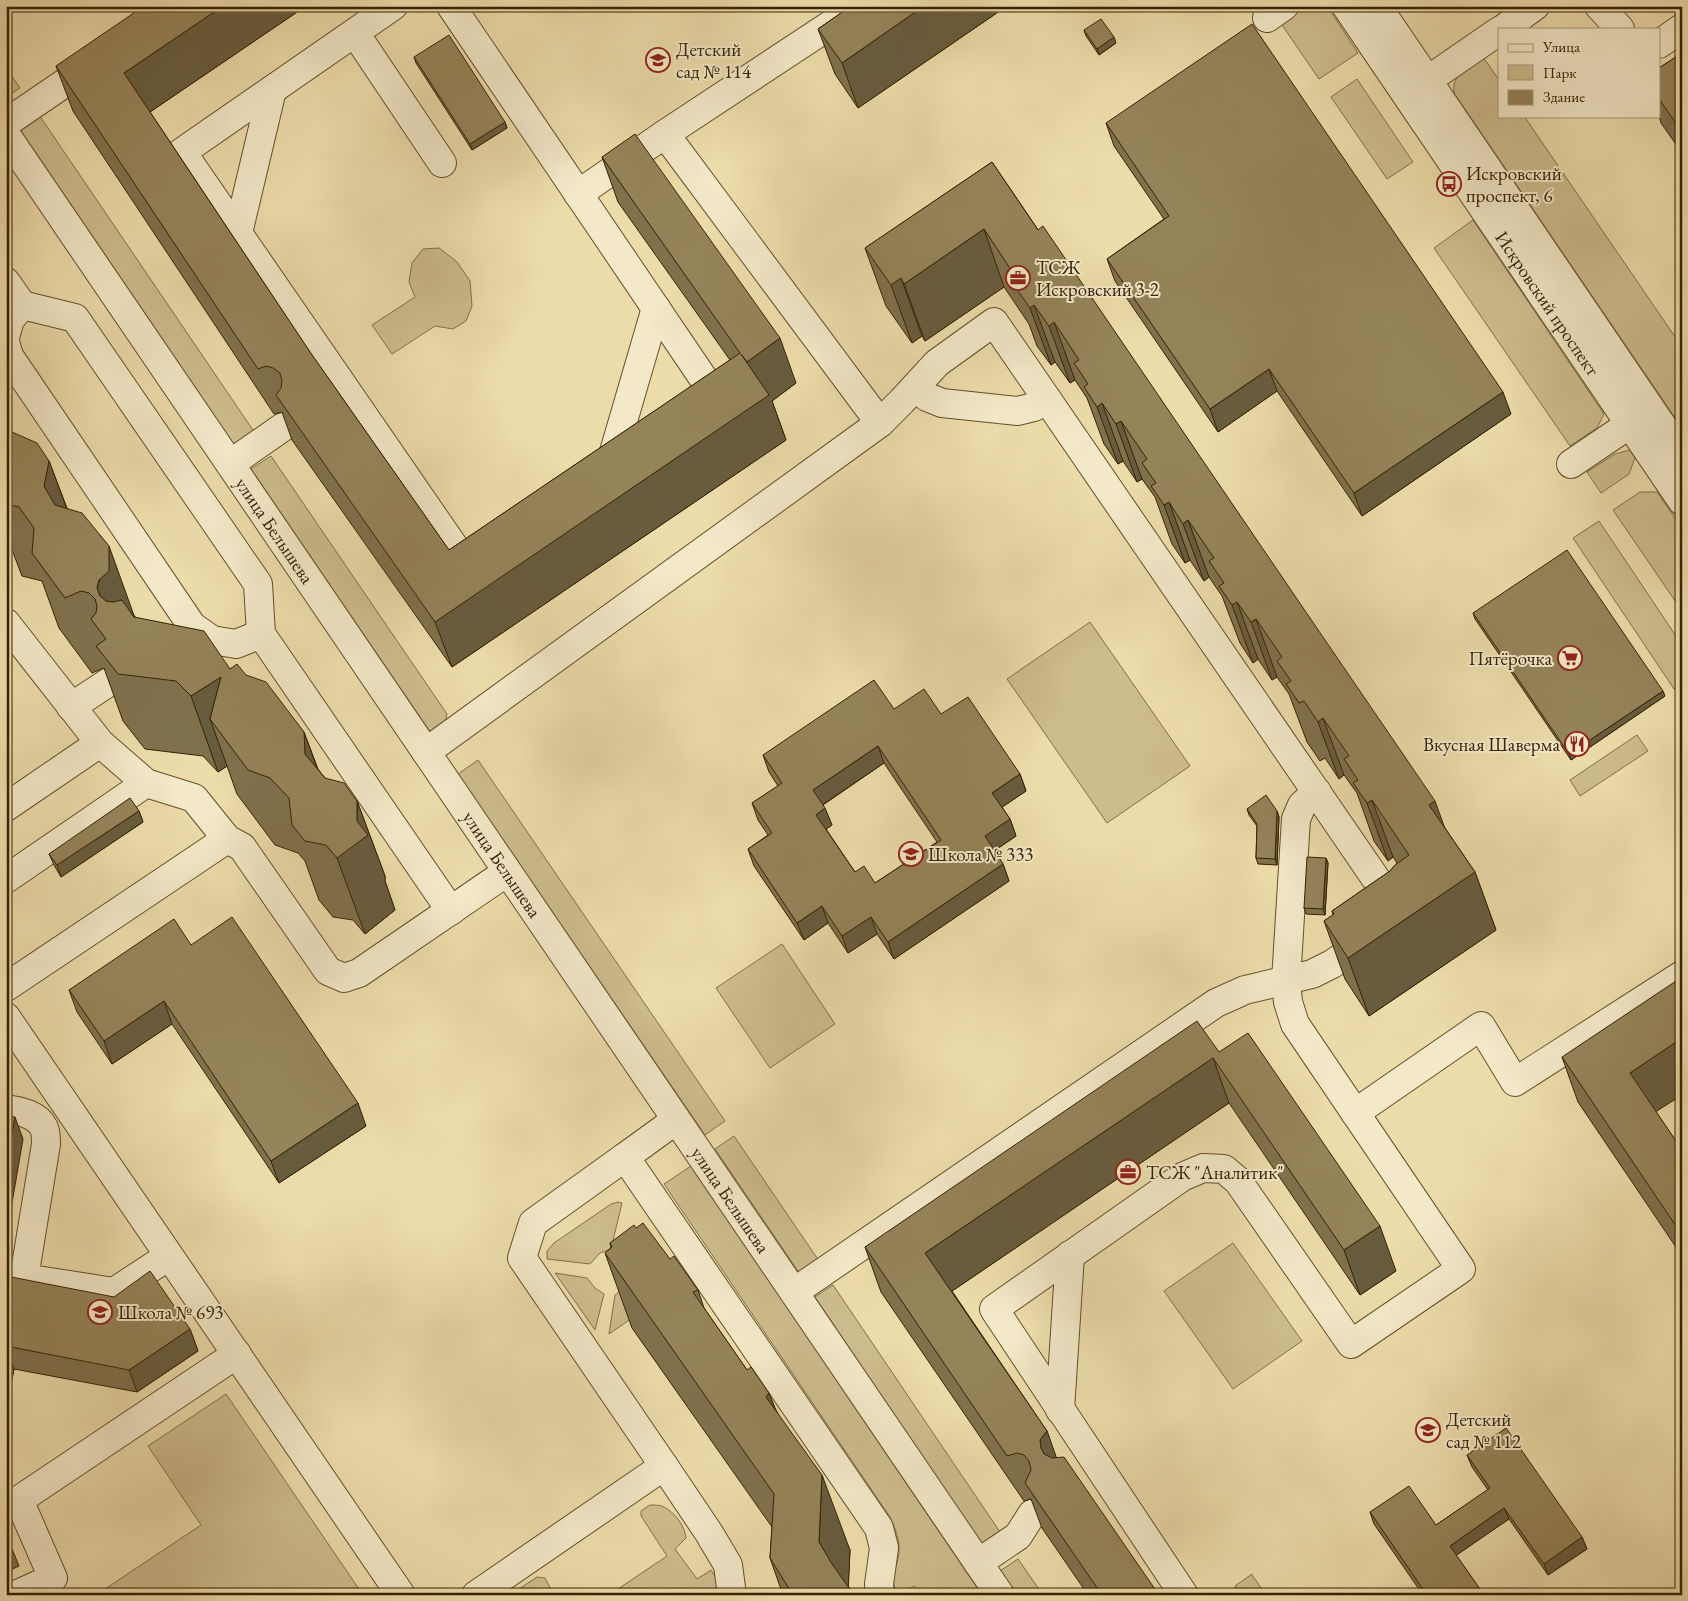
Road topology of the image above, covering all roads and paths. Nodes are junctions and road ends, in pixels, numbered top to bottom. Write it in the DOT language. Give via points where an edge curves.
graph roads {
  1 [pos="393,6"];
  2 [pos="451,6"];
  3 [pos="859,6"];
  4 [pos="1346,6"];
  5 [pos="1377,6"];
  6 [pos="1535,6"];
  7 [pos="1599,6"];
  8 [pos="1504,28"];
  9 [pos="1619,28"];
  10 [pos="1682,28"];
  11 [pos="1498,32"];
  12 [pos="355,33"];
  13 [pos="1660,43"];
  14 [pos="112,51"];
  15 [pos="1417,88"];
  16 [pos="272,90"];
  17 [pos="6,123"];
  18 [pos="665,134"];
  19 [pos="6,135"];
  20 [pos="442,163"];
  21 [pos="578,194"];
  22 [pos="238,233"];
  23 [pos="6,282"];
  24 [pos="22,305"];
  25 [pos="656,308"];
  26 [pos="7,348"];
  27 [pos="916,386"];
  28 [pos="1048,399"];
  29 [pos="685,418"];
  30 [pos="880,422"];
  31 [pos="1630,424"];
  32 [pos="283,427"];
  33 [pos="639,449"];
  34 [pos="1673,457"];
  35 [pos="230,464"];
  36 [pos="1571,464"];
  37 [pos="1682,501"];
  38 [pos="497,547"];
  39 [pos="6,623"];
  40 [pos="192,626"];
  41 [pos="261,634"];
  42 [pos="170,642"];
  43 [pos="109,682"];
  44 [pos="71,707"];
  45 [pos="100,743"];
  46 [pos="426,752"];
  47 [pos="146,783"];
  48 [pos="1317,792"];
  49 [pos="6,807"];
  50 [pos="227,839"];
  51 [pos="507,872"];
  52 [pos="6,879"];
  53 [pos="450,911"];
  54 [pos="1682,975"];
  55 [pos="1286,981"];
  56 [pos="6,987"];
  57 [pos="6,1016"];
  58 [pos="6,1109"];
  59 [pos="1355,1113"];
  60 [pos="676,1120"];
  61 [pos="625,1156"];
  62 [pos="169,1256"];
  63 [pos="1070,1256"];
  64 [pos="794,1292"];
  65 [pos="237,1354"];
  66 [pos="1060,1410"];
  67 [pos="664,1466"];
  68 [pos="1106,1478"];
  69 [pos="1080,1486"];
  70 [pos="1032,1514"];
  71 [pos="978,1563"];
  72 [pos="16,1595"];
  73 [pos="401,1595"];
  74 [pos="476,1595"];
  75 [pos="732,1595"];
  76 [pos="880,1595"];
  77 [pos="1000,1595"];
  78 [pos="1184,1595"];
  1 -- 12 [label="street"];
  2 -- 21 [label="street"];
  3 -- 18 [label="street"];
  4 -- 15 [label="street, Искровский проспект"];
  5 -- 15 [label="street, Искровский проспект"];
  6 -- 8 [label="street"];
  7 -- 9 [label="street"];
  10 -- 13 [label="street"];
  11 -- 15 [label="street"];
  12 -- 16 [label="street"];
  12 -- 20 [label="street"];
  14 -- 17 [label="street"];
  15 -- 31 [label="street, Искровский проспект"];
  15 -- 34 [label="street, Искровский проспект"];
  16 -- 22 [label="street"];
  16 -- 22 [label="street" via="182,152"];
  18 -- 21 [label="street"];
  18 -- 30 [label="street"];
  19 -- 35 [label="street, улица Белышева"];
  21 -- 25 [label="street"];
  22 -- 38 [label="street" via="335,392 468,567"];
  23 -- 24 [label="street"];
  24 -- 26 [label="street" via="10,320"];
  24 -- 41 [label="street" via="74,318 258,584"];
  25 -- 29 [label="street" via="716,396"];
  25 -- 33 [label="street" via="601,476"];
  26 -- 40 [label="street"];
  27 -- 28 [label="street" via="942,403 1018,411"];
  27 -- 28 [label="street" via="937,363 994,322"];
  27 -- 30 [label="street"];
  28 -- 48 [label="street"];
  30 -- 46 [label="street"];
  31 -- 34 [label="street, Искровский проспект"];
  31 -- 36 [label="street"];
  32 -- 35 [label="street"];
  34 -- 37 [label="street, Искровский проспект"];
  35 -- 46 [label="street, улица Белышева"];
  39 -- 44 [label="street"];
  40 -- 41 [label="street" via="212,640 236,644"];
  40 -- 42 [label="street"];
  41 -- 53 [label="street"];
  43 -- 44 [label="street"];
  44 -- 45 [label="street"];
  45 -- 47 [label="street"];
  45 -- 49 [label="street"];
  46 -- 51 [label="street, улица Белышева"];
  47 -- 50 [label="street" via="194,798"];
  47 -- 52 [label="street"];
  48 -- 55 [label="street" via="1302,805 1296,819"];
  48 -- 55 [label="street" via="1402,916 1332,964"];
  50 -- 53 [label="street" via="242,847 328,971 344,978 359,973"];
  50 -- 56 [label="street"];
  51 -- 53 [label="street"];
  51 -- 60 [label="street, улица Белышева"];
  54 -- 59 [label="street" via="1515,1082 1481,1026"];
  55 -- 59 [label="street" via="1295,1024"];
  55 -- 64 [label="street" via="1245,990 1216,1003"];
  57 -- 62 [label="street"];
  58 -- 62 [label="street" via="24,1112 37,1120 44,1129 46,1144 24,1278 114,1292"];
  59 -- 63 [label="street" via="1461,1269 1351,1344 1238,1181 1224,1169 1203,1168 1182,1177"];
  60 -- 61 [label="street"];
  60 -- 64 [label="street, улица Белышева"];
  61 -- 67 [label="street" via="533,1223 522,1258"];
  61 -- 76 [label="street" via="879,1528 884,1548"];
  62 -- 65 [label="street"];
  63 -- 66 [label="street"];
  63 -- 66 [label="street" via="994,1309"];
  64 -- 71 [label="street, улица Белышева"];
  65 -- 72 [label="street" via="19,1500 53,1578"];
  65 -- 73 [label="street"];
  66 -- 68 [label="street"];
  67 -- 74 [label="street"];
  67 -- 75 [label="street" via="728,1565"];
  68 -- 69 [label="street"];
  68 -- 78 [label="street"];
  70 -- 71 [label="street" via="1018,1536"];
  71 -- 77 [label="street, улица Белышева"];
}
